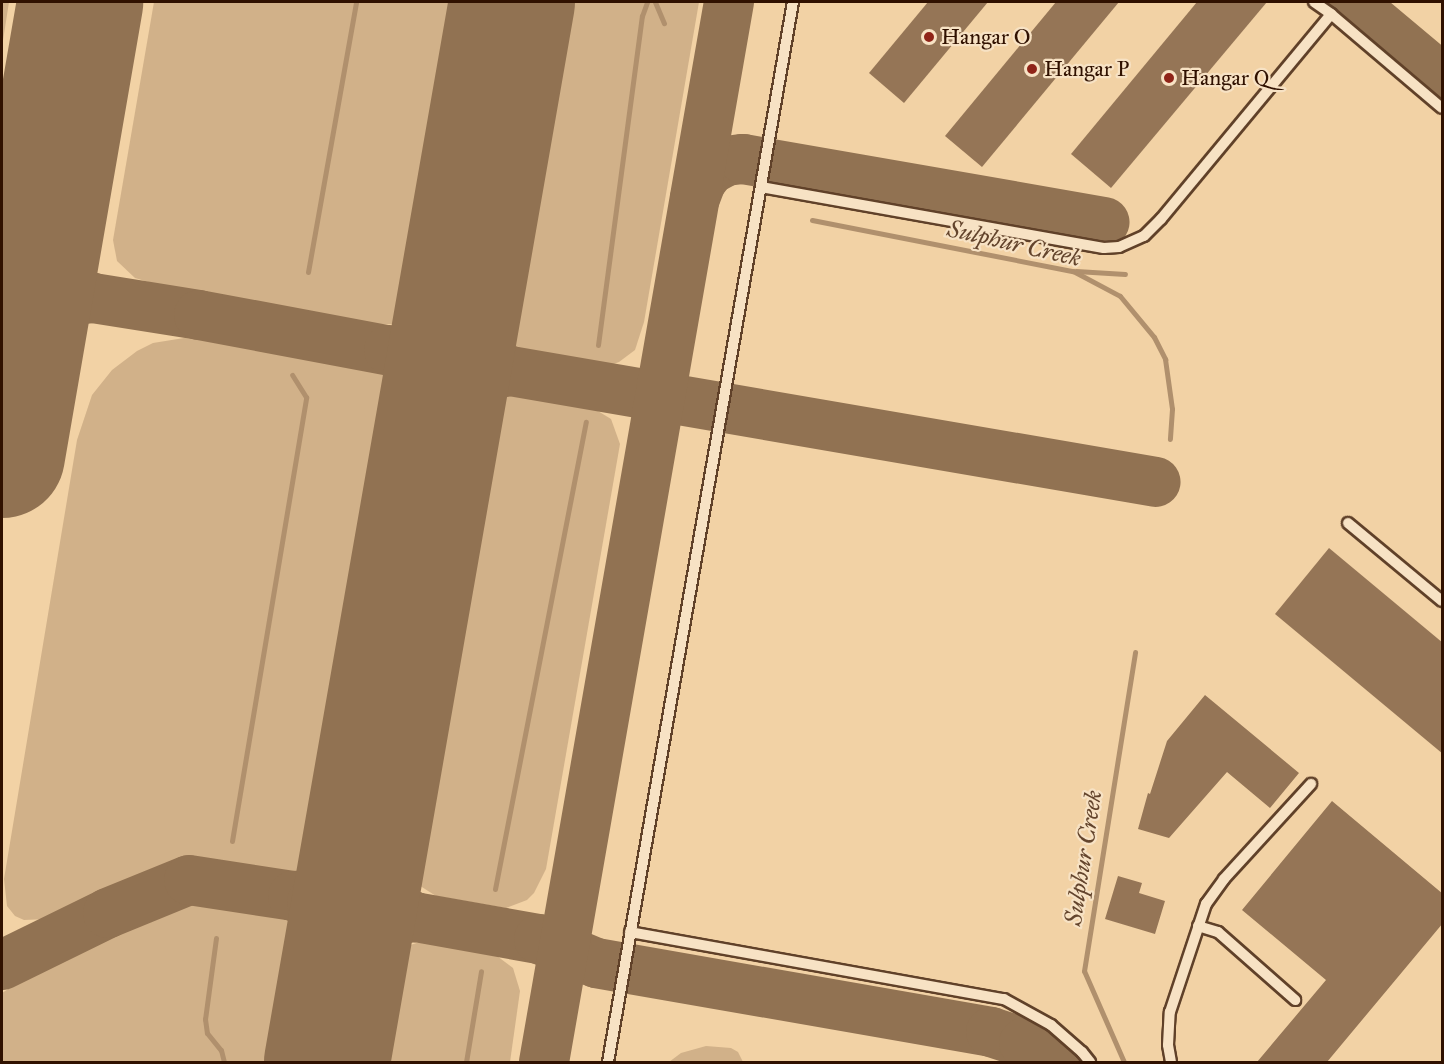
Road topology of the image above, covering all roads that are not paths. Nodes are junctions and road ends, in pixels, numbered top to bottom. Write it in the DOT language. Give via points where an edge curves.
graph roads {
  1 [pos="793,2"];
  2 [pos="1314,2"];
  3 [pos="1331,14"];
  4 [pos="1443,108"];
  5 [pos="761,187"];
  6 [pos="1348,523"];
  7 [pos="1443,601"];
  8 [pos="1311,784"];
  9 [pos="1198,926"];
  10 [pos="630,932"];
  11 [pos="1295,1000"];
  12 [pos="608,1062"];
  13 [pos="1090,1062"];
  14 [pos="1171,1062"];
  1 -- 5 [label="lane"];
  2 -- 3 [label="lane"];
  3 -- 4 [label="lane"];
  3 -- 5 [label="lane" via="1161,219 1144,236 1119,247 1104,248"];
  5 -- 10 [label="lane"];
  6 -- 7 [label="lane"];
  8 -- 9 [label="lane" via="1224,879 1206,904"];
  9 -- 11 [label="lane" via="1218,932"];
  9 -- 14 [label="lane" via="1170,1012"];
  10 -- 12 [label="lane"];
  10 -- 13 [label="lane" via="1004,999 1051,1025"];
}
